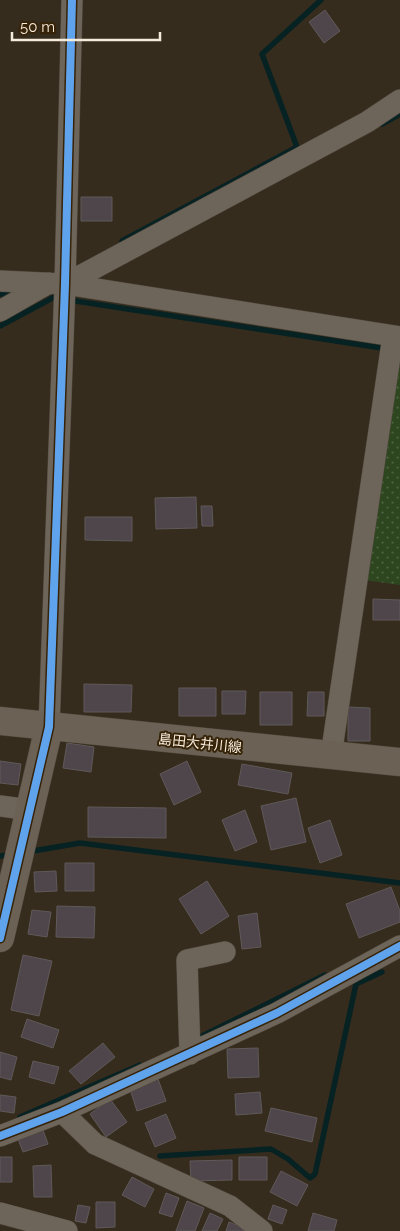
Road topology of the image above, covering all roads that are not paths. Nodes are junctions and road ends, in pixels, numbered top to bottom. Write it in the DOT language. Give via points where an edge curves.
graph roads {
  1 [pos="72,0"];
  2 [pos="400,100"];
  3 [pos="0,281"];
  4 [pos="57,284"];
  5 [pos="0,311"];
  6 [pos="396,336"];
  7 [pos="0,721"];
  8 [pos="49,727"];
  9 [pos="331,756"];
  10 [pos="400,762"];
  11 [pos="0,806"];
  12 [pos="30,810"];
  13 [pos="0,938"];
  14 [pos="400,946"];
  15 [pos="225,952"];
  16 [pos="190,1054"];
  17 [pos="62,1112"];
  18 [pos="0,1136"];
  19 [pos="0,1213"];
  20 [pos="67,1231"];
  21 [pos="262,1231"];
  1 -- 4 [label="street"];
  2 -- 4 [label="street" via="367,122"];
  3 -- 4 [label="street"];
  4 -- 5 [label="street"];
  4 -- 6 [label="street"];
  4 -- 8 [label="street"];
  6 -- 9 [label="street"];
  7 -- 8 [label="main road, 島田大井川線"];
  8 -- 9 [label="main road, 島田大井川線"];
  8 -- 12 [label="main road"];
  9 -- 10 [label="main road, 島田大井川線"];
  11 -- 12 [label="street"];
  12 -- 13 [label="main road"];
  14 -- 16 [label="street" via="277,1014"];
  15 -- 16 [label="street" via="187,960"];
  16 -- 17 [label="street"];
  17 -- 18 [label="street"];
  17 -- 21 [label="street" via="95,1144 230,1206"];
  19 -- 20 [label="street"];
}
